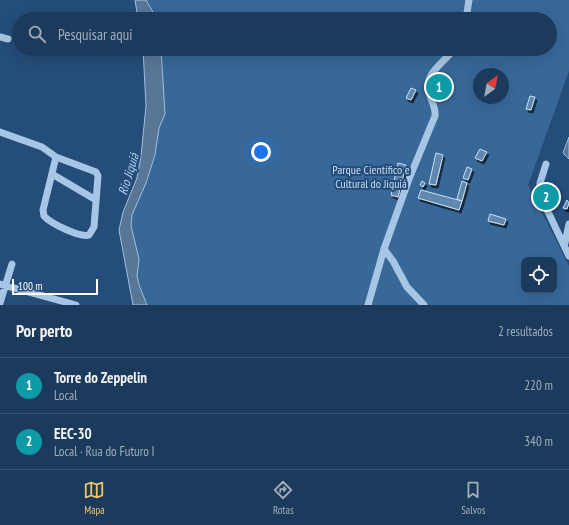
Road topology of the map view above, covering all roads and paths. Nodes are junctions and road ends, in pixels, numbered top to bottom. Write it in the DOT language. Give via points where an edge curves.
graph roads {
  1 [pos="469,0"];
  2 [pos="467,12"];
  3 [pos="0,36"];
  4 [pos="8,39"];
  5 [pos="448,56"];
  6 [pos="0,132"];
  7 [pos="56,157"];
  8 [pos="546,164"];
  9 [pos="52,174"];
  10 [pos="96,200"];
  11 [pos="569,224"];
  12 [pos="565,243"];
  13 [pos="384,249"];
  14 [pos="569,256"];
  15 [pos="12,264"];
  16 [pos="2,285"];
  17 [pos="0,303"];
  18 [pos="76,305"];
  19 [pos="368,305"];
  20 [pos="424,305"];
  1 -- 2 [label="street"];
  3 -- 4 [label="street"];
  5 -- 13 [label="street" via="429,80 428,88 435,116"];
  6 -- 7 [label="street" via="42,147"];
  7 -- 9 [label="street"];
  7 -- 10 [label="street" via="96,172"];
  8 -- 12 [label="street" via="540,183 540,195 558,234"];
  9 -- 10 [label="street"];
  9 -- 10 [label="street" via="42,210 48,220 82,236 89,235 94,228"];
  11 -- 12 [label="street"];
  12 -- 14 [label="street"];
  13 -- 19 [label="street"];
  13 -- 20 [label="street" via="407,287"];
  15 -- 16 [label="street"];
  16 -- 17 [label="street"];
  16 -- 18 [label="street"];
}
